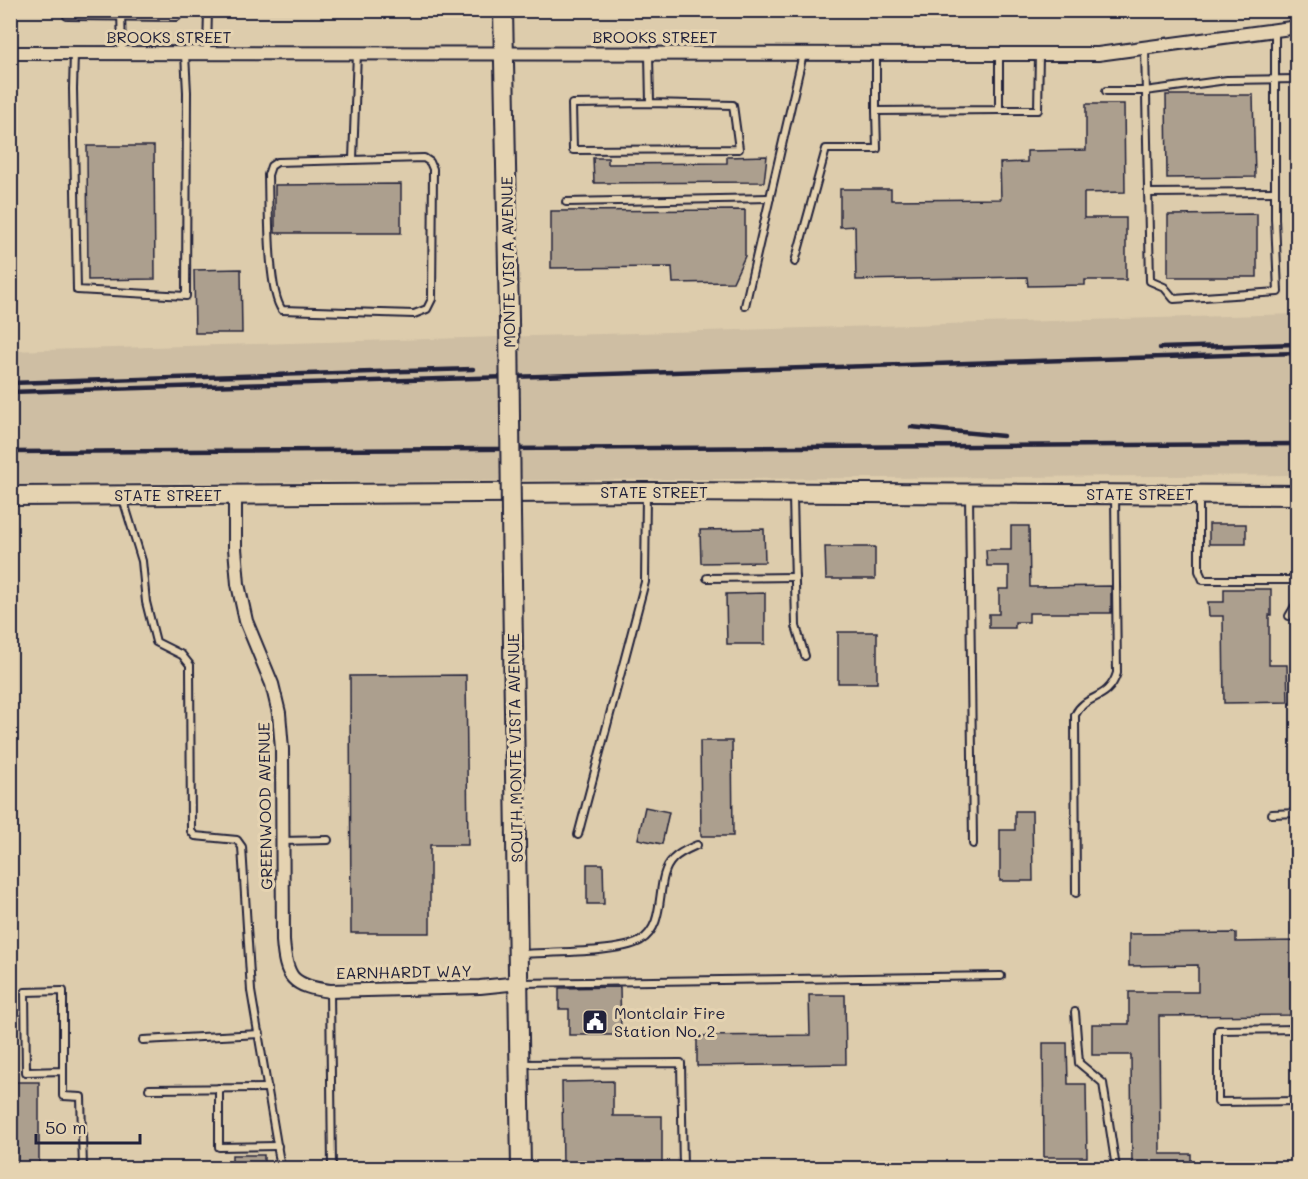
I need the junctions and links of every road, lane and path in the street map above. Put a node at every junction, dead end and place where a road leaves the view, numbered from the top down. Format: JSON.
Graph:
{"nodes":[{"id":1,"x":208,"y":10,"type":"edge"},
{"id":2,"x":503,"y":10,"type":"edge"},
{"id":3,"x":121,"y":14,"type":"edge"},
{"id":4,"x":67,"y":16,"type":"dead end"},
{"id":5,"x":177,"y":17,"type":"dead end"},
{"id":6,"x":1298,"y":27,"type":"edge"},
{"id":7,"x":1275,"y":29,"type":"junction"},
{"id":8,"x":1145,"y":48,"type":"junction"},
{"id":9,"x":10,"y":54,"type":"edge"},
{"id":10,"x":74,"y":54,"type":"junction"},
{"id":11,"x":122,"y":54,"type":"junction"},
{"id":12,"x":185,"y":54,"type":"junction"},
{"id":13,"x":207,"y":54,"type":"junction"},
{"id":14,"x":357,"y":54,"type":"junction"},
{"id":15,"x":503,"y":54,"type":"junction"},
{"id":16,"x":649,"y":54,"type":"junction"},
{"id":17,"x":803,"y":54,"type":"junction"},
{"id":18,"x":876,"y":54,"type":"junction"},
{"id":19,"x":999,"y":54,"type":"junction"},
{"id":20,"x":1039,"y":54,"type":"junction"},
{"id":21,"x":1275,"y":79,"type":"junction"},
{"id":22,"x":1298,"y":79,"type":"edge"},
{"id":23,"x":1106,"y":91,"type":"dead end"},
{"id":24,"x":1145,"y":91,"type":"junction"},
{"id":25,"x":650,"y":103,"type":"junction"},
{"id":26,"x":999,"y":110,"type":"junction"},
{"id":27,"x":876,"y":111,"type":"junction"},
{"id":28,"x":353,"y":159,"type":"junction"},
{"id":29,"x":1275,"y":192,"type":"junction"},
{"id":30,"x":1148,"y":193,"type":"junction"},
{"id":31,"x":770,"y":198,"type":"junction"},
{"id":32,"x":566,"y":202,"type":"dead end"},
{"id":33,"x":795,"y":262,"type":"dead end"},
{"id":34,"x":745,"y":306,"type":"dead end"},
{"id":35,"x":646,"y":492,"type":"junction"},
{"id":36,"x":793,"y":493,"type":"junction"},
{"id":37,"x":969,"y":494,"type":"junction"},
{"id":38,"x":1115,"y":494,"type":"junction"},
{"id":39,"x":235,"y":495,"type":"junction"},
{"id":40,"x":1199,"y":495,"type":"junction"},
{"id":41,"x":1298,"y":495,"type":"edge"},
{"id":42,"x":10,"y":496,"type":"edge"},
{"id":43,"x":122,"y":496,"type":"junction"},
{"id":44,"x":511,"y":514,"type":"joint"},
{"id":45,"x":795,"y":577,"type":"junction"},
{"id":46,"x":707,"y":578,"type":"dead end"},
{"id":47,"x":1298,"y":580,"type":"edge"},
{"id":48,"x":1298,"y":601,"type":"edge"},
{"id":49,"x":1289,"y":616,"type":"dead end"},
{"id":50,"x":805,"y":656,"type":"dead end"},
{"id":51,"x":1298,"y":813,"type":"edge"},
{"id":52,"x":1272,"y":814,"type":"dead end"},
{"id":53,"x":578,"y":835,"type":"dead end"},
{"id":54,"x":328,"y":840,"type":"dead end"},
{"id":55,"x":282,"y":841,"type":"junction"},
{"id":56,"x":973,"y":844,"type":"dead end"},
{"id":57,"x":697,"y":845,"type":"dead end"},
{"id":58,"x":1076,"y":894,"type":"dead end"},
{"id":59,"x":518,"y":954,"type":"junction"},
{"id":60,"x":1001,"y":976,"type":"dead end"},
{"id":61,"x":292,"y":978,"type":"joint"},
{"id":62,"x":519,"y":983,"type":"junction"},
{"id":63,"x":330,"y":991,"type":"junction"},
{"id":64,"x":1075,"y":1012,"type":"dead end"},
{"id":65,"x":1298,"y":1029,"type":"edge"},
{"id":66,"x":260,"y":1034,"type":"junction"},
{"id":67,"x":143,"y":1040,"type":"dead end"},
{"id":68,"x":520,"y":1064,"type":"junction"},
{"id":69,"x":63,"y":1071,"type":"junction"},
{"id":70,"x":219,"y":1088,"type":"junction"},
{"id":71,"x":268,"y":1088,"type":"junction"},
{"id":72,"x":150,"y":1089,"type":"dead end"},
{"id":73,"x":1298,"y":1101,"type":"edge"},
{"id":74,"x":278,"y":1146,"type":"junction"},
{"id":75,"x":83,"y":1168,"type":"edge"},
{"id":76,"x":281,"y":1168,"type":"edge"},
{"id":77,"x":332,"y":1168,"type":"edge"},
{"id":78,"x":521,"y":1168,"type":"edge"},
{"id":79,"x":683,"y":1168,"type":"edge"},
{"id":80,"x":1116,"y":1168,"type":"edge"}],
"edges":[{"from":1,"to":13,"type":"lane"},
{"from":2,"to":15,"type":"street","name":"MONTE VISTA AVENUE"},
{"from":3,"to":4,"type":"lane"},
{"from":3,"to":5,"type":"lane"},
{"from":3,"to":11,"type":"lane"},
{"from":6,"to":7,"type":"street","name":"BROOKS STREET"},
{"from":7,"to":8,"type":"street","name":"BROOKS STREET"},
{"from":7,"to":21,"type":"lane"},
{"from":8,"to":20,"type":"street","name":"BROOKS STREET"},
{"from":8,"to":24,"type":"lane"},
{"from":9,"to":10,"type":"street","name":"BROOKS STREET"},
{"from":10,"to":11,"type":"street","name":"BROOKS STREET"},
{"from":10,"to":12,"type":"lane"},
{"from":11,"to":12,"type":"street","name":"BROOKS STREET"},
{"from":12,"to":13,"type":"street","name":"BROOKS STREET"},
{"from":13,"to":14,"type":"street","name":"BROOKS STREET"},
{"from":14,"to":15,"type":"street","name":"BROOKS STREET"},
{"from":14,"to":28,"type":"lane"},
{"from":15,"to":16,"type":"street","name":"BROOKS STREET"},
{"from":15,"to":44,"type":"street","name":"MONTE VISTA AVENUE","bridge":true},
{"from":16,"to":17,"type":"street","name":"BROOKS STREET"},
{"from":16,"to":25,"type":"lane"},
{"from":17,"to":18,"type":"street","name":"BROOKS STREET"},
{"from":17,"to":31,"type":"lane"},
{"from":18,"to":19,"type":"street","name":"BROOKS STREET"},
{"from":18,"to":27,"type":"lane"},
{"from":19,"to":20,"type":"street","name":"BROOKS STREET"},
{"from":19,"to":26,"type":"lane"},
{"from":20,"to":26,"type":"lane"},
{"from":21,"to":22,"type":"lane"},
{"from":21,"to":24,"type":"lane"},
{"from":21,"to":29,"type":"lane"},
{"from":23,"to":24,"type":"lane"},
{"from":24,"to":30,"type":"lane"},
{"from":25,"to":25,"type":"lane"},
{"from":26,"to":27,"type":"lane"},
{"from":27,"to":33,"type":"lane"},
{"from":28,"to":28,"type":"lane"},
{"from":29,"to":30,"type":"lane"},
{"from":29,"to":30,"type":"lane"},
{"from":31,"to":32,"type":"lane"},
{"from":31,"to":34,"type":"lane"},
{"from":35,"to":36,"type":"street","name":"STATE STREET"},
{"from":35,"to":39,"type":"street","name":"STATE STREET"},
{"from":35,"to":53,"type":"lane"},
{"from":36,"to":37,"type":"street","name":"STATE STREET"},
{"from":36,"to":45,"type":"lane"},
{"from":37,"to":38,"type":"street","name":"STATE STREET"},
{"from":37,"to":56,"type":"lane"},
{"from":38,"to":40,"type":"street","name":"STATE STREET"},
{"from":38,"to":58,"type":"lane"},
{"from":39,"to":43,"type":"street","name":"STATE STREET"},
{"from":39,"to":55,"type":"street","name":"GREENWOOD AVENUE"},
{"from":40,"to":41,"type":"street","name":"STATE STREET"},
{"from":40,"to":47,"type":"lane"},
{"from":42,"to":43,"type":"street","name":"STATE STREET"},
{"from":43,"to":66,"type":"lane"},
{"from":44,"to":59,"type":"street","name":"SOUTH MONTE VISTA AVENUE"},
{"from":45,"to":46,"type":"lane"},
{"from":45,"to":50,"type":"lane"},
{"from":48,"to":49,"type":"lane"},
{"from":51,"to":52,"type":"lane"},
{"from":54,"to":55,"type":"lane"},
{"from":55,"to":61,"type":"street","name":"GREENWOOD AVENUE"},
{"from":57,"to":59,"type":"lane"},
{"from":59,"to":62,"type":"street","name":"SOUTH MONTE VISTA AVENUE"},
{"from":60,"to":62,"type":"lane"},
{"from":61,"to":63,"type":"street","name":"EARNHARDT WAY"},
{"from":62,"to":63,"type":"street","name":"EARNHARDT WAY"},
{"from":62,"to":68,"type":"street"},
{"from":63,"to":77,"type":"lane"},
{"from":64,"to":80,"type":"lane"},
{"from":65,"to":73,"type":"lane"},
{"from":66,"to":67,"type":"lane"},
{"from":66,"to":71,"type":"lane"},
{"from":68,"to":78,"type":"street"},
{"from":68,"to":79,"type":"lane"},
{"from":69,"to":69,"type":"lane"},
{"from":69,"to":75,"type":"lane"},
{"from":70,"to":71,"type":"lane"},
{"from":70,"to":72,"type":"lane"},
{"from":70,"to":74,"type":"lane"},
{"from":71,"to":74,"type":"lane"},
{"from":74,"to":76,"type":"lane"}]}
